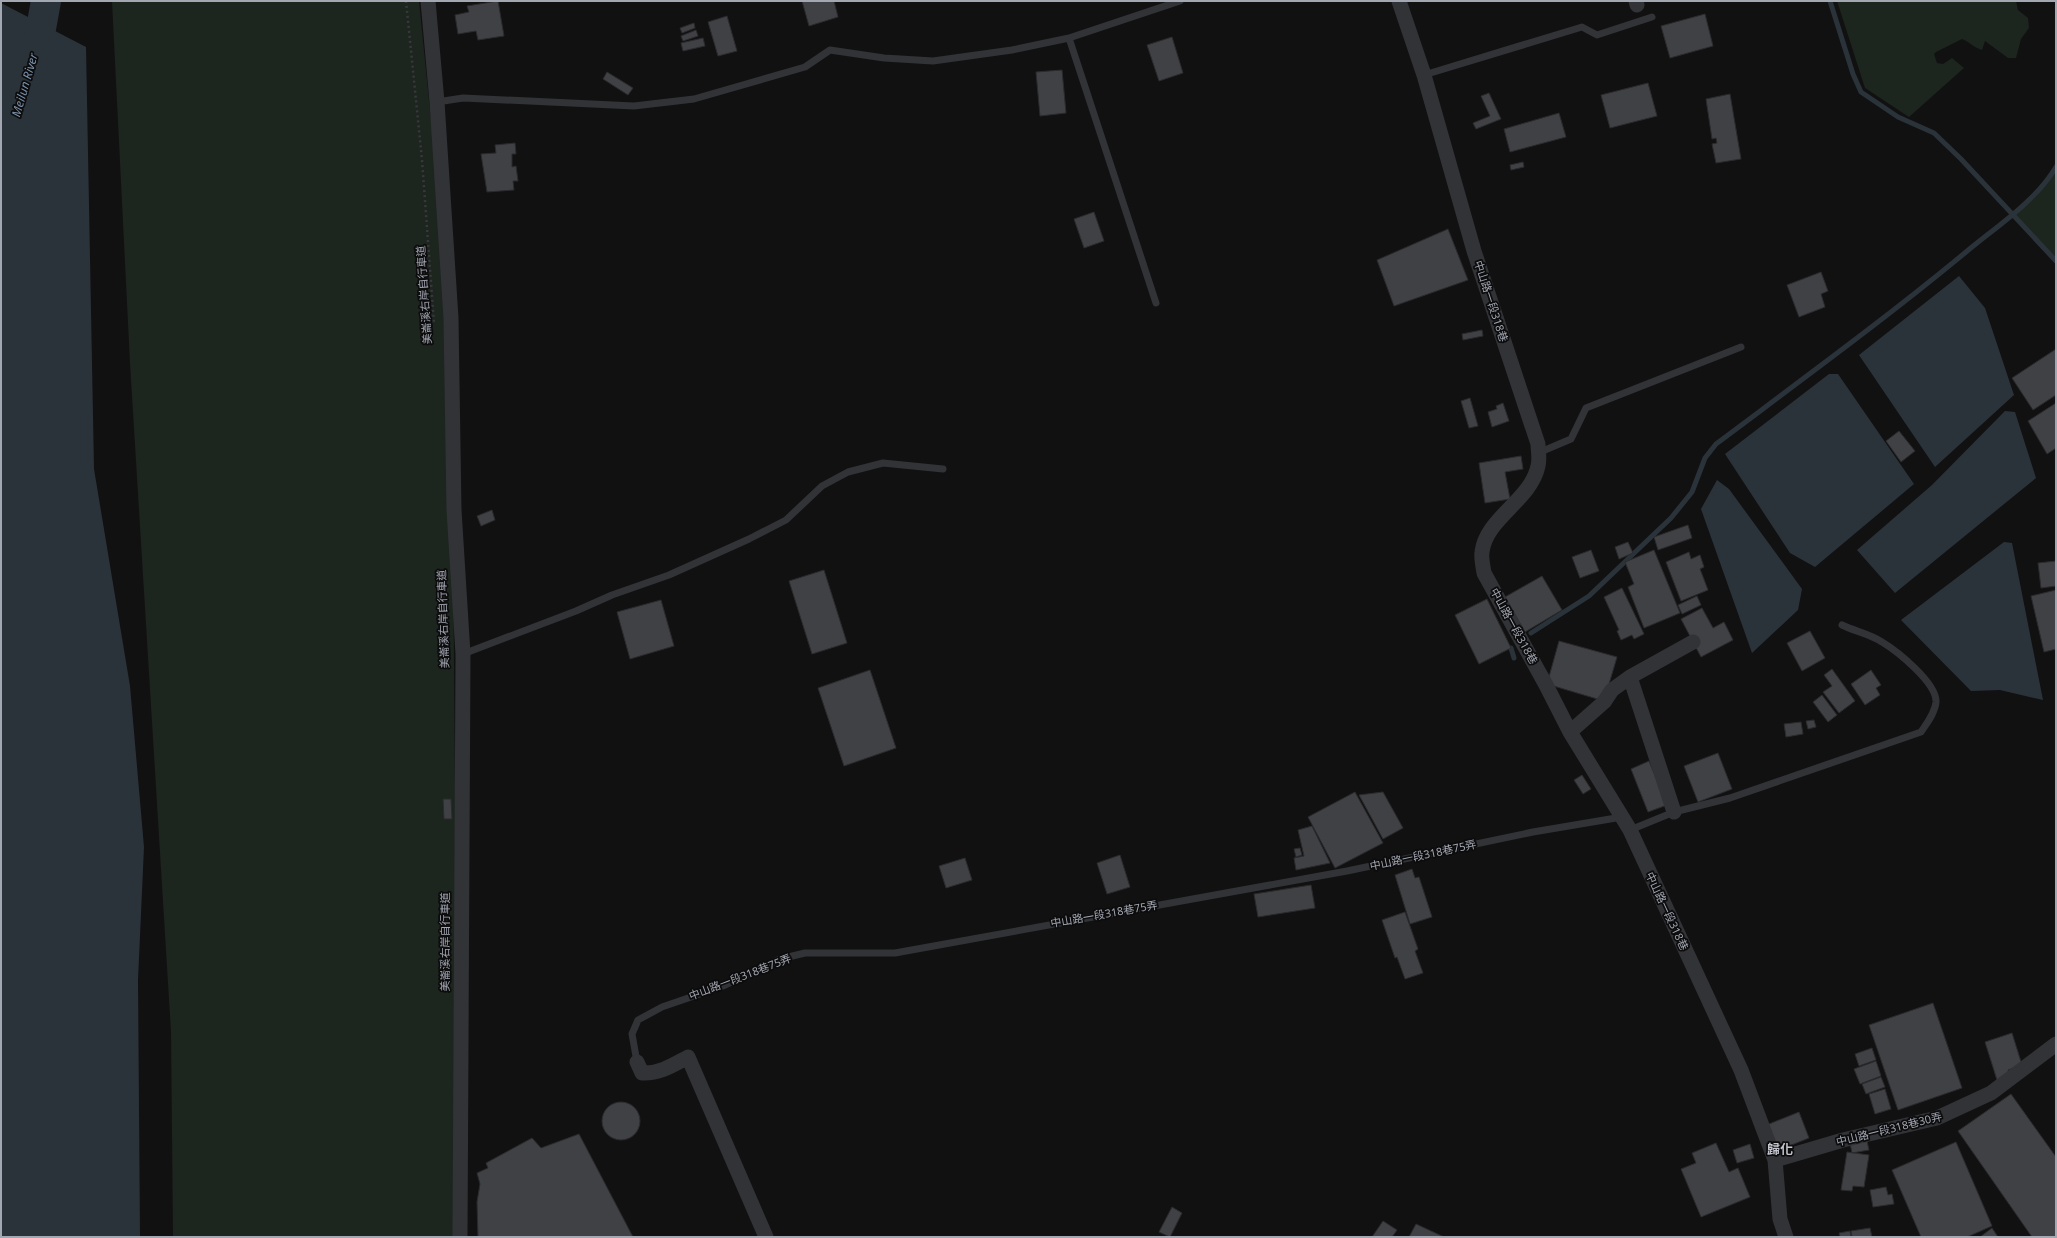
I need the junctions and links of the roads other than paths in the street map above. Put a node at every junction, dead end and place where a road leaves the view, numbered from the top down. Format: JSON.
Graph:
{"nodes":[{"id":1,"x":428,"y":1,"type":"edge"},
{"id":2,"x":1180,"y":1,"type":"edge"},
{"id":3,"x":1399,"y":1,"type":"edge"},
{"id":4,"x":1652,"y":17,"type":"dead end"},
{"id":5,"x":1069,"y":38,"type":"junction"},
{"id":6,"x":1424,"y":75,"type":"junction"},
{"id":7,"x":437,"y":102,"type":"junction"},
{"id":8,"x":1156,"y":303,"type":"dead end"},
{"id":9,"x":1742,"y":346,"type":"dead end"},
{"id":10,"x":1538,"y":453,"type":"junction"},
{"id":11,"x":943,"y":469,"type":"dead end"},
{"id":12,"x":1842,"y":625,"type":"dead end"},
{"id":13,"x":1693,"y":642,"type":"dead end"},
{"id":14,"x":463,"y":654,"type":"junction"},
{"id":15,"x":1630,"y":677,"type":"junction"},
{"id":16,"x":1570,"y":732,"type":"junction"},
{"id":17,"x":1674,"y":812,"type":"junction"},
{"id":18,"x":1623,"y":817,"type":"junction"},
{"id":19,"x":1630,"y":830,"type":"junction"},
{"id":20,"x":2056,"y":1044,"type":"edge"},
{"id":21,"x":637,"y":1062,"type":"joint"},
{"id":22,"x":1775,"y":1160,"type":"junction"},
{"id":23,"x":460,"y":1237,"type":"edge"},
{"id":24,"x":766,"y":1237,"type":"edge"},
{"id":25,"x":1786,"y":1237,"type":"edge"}],
"edges":[{"from":1,"to":7,"type":"street"},
{"from":2,"to":5,"type":"lane"},
{"from":3,"to":6,"type":"street","name":"中山路一段318巷"},
{"from":4,"to":6,"type":"lane"},
{"from":5,"to":7,"type":"lane"},
{"from":5,"to":8,"type":"lane"},
{"from":6,"to":10,"type":"street","name":"中山路一段318巷"},
{"from":7,"to":14,"type":"street"},
{"from":9,"to":10,"type":"lane"},
{"from":10,"to":16,"type":"street","name":"中山路一段318巷"},
{"from":11,"to":14,"type":"lane"},
{"from":12,"to":17,"type":"lane"},
{"from":13,"to":15,"type":"street"},
{"from":14,"to":23,"type":"street"},
{"from":15,"to":16,"type":"street"},
{"from":15,"to":17,"type":"street"},
{"from":16,"to":18,"type":"street","name":"中山路一段318巷"},
{"from":17,"to":19,"type":"lane"},
{"from":18,"to":19,"type":"street","name":"中山路一段318巷"},
{"from":18,"to":21,"type":"lane","name":"中山路一段318巷75弄"},
{"from":19,"to":22,"type":"street","name":"中山路一段318巷"},
{"from":20,"to":22,"type":"street","name":"中山路一段318巷30弄"},
{"from":21,"to":24,"type":"street"},
{"from":22,"to":25,"type":"street","name":"中山路一段318巷"}]}
